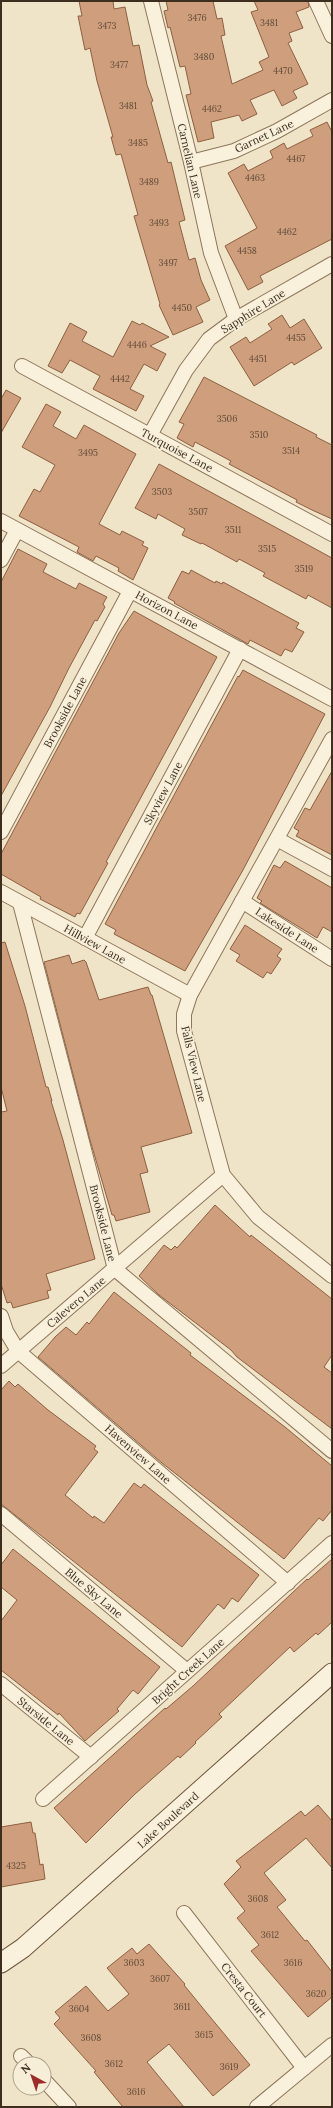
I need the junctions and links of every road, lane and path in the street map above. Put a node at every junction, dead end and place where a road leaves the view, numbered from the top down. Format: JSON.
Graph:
{"nodes":[{"id":1,"x":151,"y":1,"type":"edge"},
{"id":2,"x":316,"y":1,"type":"edge"},
{"id":3,"x":332,"y":36,"type":"edge"},
{"id":4,"x":332,"y":100,"type":"edge"},
{"id":5,"x":191,"y":162,"type":"junction"},
{"id":6,"x":332,"y":264,"type":"edge"},
{"id":7,"x":236,"y":319,"type":"junction"},
{"id":8,"x":22,"y":366,"type":"dead end"},
{"id":9,"x":150,"y":435,"type":"junction"},
{"id":10,"x":1,"y":522,"type":"edge"},
{"id":11,"x":17,"y":530,"type":"junction"},
{"id":12,"x":332,"y":534,"type":"edge"},
{"id":13,"x":1,"y":560,"type":"edge"},
{"id":14,"x":130,"y":591,"type":"junction"},
{"id":15,"x":240,"y":649,"type":"junction"},
{"id":16,"x":332,"y":699,"type":"edge"},
{"id":17,"x":331,"y":741,"type":"edge"},
{"id":18,"x":1,"y":832,"type":"edge"},
{"id":19,"x":277,"y":839,"type":"junction"},
{"id":20,"x":332,"y":869,"type":"edge"},
{"id":21,"x":1,"y":892,"type":"edge"},
{"id":22,"x":242,"y":901,"type":"junction"},
{"id":23,"x":20,"y":902,"type":"junction"},
{"id":24,"x":85,"y":938,"type":"junction"},
{"id":25,"x":332,"y":959,"type":"edge"},
{"id":26,"x":190,"y":995,"type":"junction"},
{"id":27,"x":223,"y":1176,"type":"junction"},
{"id":28,"x":115,"y":1269,"type":"junction"},
{"id":29,"x":332,"y":1276,"type":"edge"},
{"id":30,"x":1,"y":1316,"type":"edge"},
{"id":31,"x":18,"y":1352,"type":"junction"},
{"id":32,"x":1,"y":1366,"type":"edge"},
{"id":33,"x":332,"y":1451,"type":"edge"},
{"id":34,"x":1,"y":1514,"type":"edge"},
{"id":35,"x":332,"y":1543,"type":"edge"},
{"id":36,"x":288,"y":1583,"type":"junction"},
{"id":37,"x":187,"y":1671,"type":"junction"},
{"id":38,"x":332,"y":1673,"type":"edge"},
{"id":39,"x":1,"y":1684,"type":"edge"},
{"id":40,"x":91,"y":1757,"type":"junction"},
{"id":41,"x":44,"y":1799,"type":"dead end"},
{"id":42,"x":184,"y":1913,"type":"dead end"},
{"id":43,"x":1,"y":1963,"type":"edge"},
{"id":44,"x":332,"y":2045,"type":"edge"},
{"id":45,"x":304,"y":2068,"type":"junction"},
{"id":46,"x":52,"y":2089,"type":"edge"},
{"id":47,"x":69,"y":2107,"type":"edge"},
{"id":48,"x":257,"y":2107,"type":"edge"}],
"edges":[{"from":1,"to":5,"type":"street","name":"Carnelian Lane"},
{"from":2,"to":3,"type":"street"},
{"from":4,"to":5,"type":"street","name":"Garnet Lane"},
{"from":5,"to":7,"type":"street","name":"Carnelian Lane"},
{"from":6,"to":7,"type":"street","name":"Sapphire Lane"},
{"from":7,"to":9,"type":"street","name":"Sapphire Lane"},
{"from":8,"to":9,"type":"street","name":"Turquoise Lane"},
{"from":9,"to":12,"type":"street","name":"Turquoise Lane"},
{"from":10,"to":11,"type":"street","name":"Horizon Lane"},
{"from":11,"to":13,"type":"street"},
{"from":11,"to":14,"type":"street","name":"Horizon Lane"},
{"from":14,"to":15,"type":"street","name":"Horizon Lane"},
{"from":14,"to":18,"type":"street","name":"Brookside Lane"},
{"from":15,"to":16,"type":"street","name":"Horizon Lane"},
{"from":15,"to":24,"type":"street","name":"Skyview Lane"},
{"from":17,"to":19,"type":"street","name":"Falls View Lane"},
{"from":19,"to":20,"type":"street"},
{"from":19,"to":22,"type":"street","name":"Falls View Lane"},
{"from":21,"to":23,"type":"street","name":"Hillview Lane"},
{"from":22,"to":25,"type":"street","name":"Lakeside Lane"},
{"from":22,"to":26,"type":"street","name":"Falls View Lane"},
{"from":23,"to":24,"type":"street","name":"Hillview Lane"},
{"from":23,"to":28,"type":"street","name":"Brookside Lane"},
{"from":24,"to":26,"type":"street","name":"Hillview Lane"},
{"from":26,"to":27,"type":"street","name":"Falls View Lane"},
{"from":27,"to":28,"type":"street","name":"Calevero Lane"},
{"from":27,"to":29,"type":"street","name":"Falls View Lane"},
{"from":28,"to":31,"type":"street","name":"Calevero Lane"},
{"from":28,"to":33,"type":"street","name":"Brookside Lane"},
{"from":30,"to":31,"type":"street","name":"Havenview Lane"},
{"from":31,"to":32,"type":"street","name":"Calevero Lane"},
{"from":31,"to":36,"type":"street","name":"Havenview Lane"},
{"from":34,"to":37,"type":"street","name":"Blue Sky Lane"},
{"from":35,"to":36,"type":"street","name":"Bright Creek Lane"},
{"from":36,"to":37,"type":"street","name":"Bright Creek Lane"},
{"from":37,"to":40,"type":"street","name":"Bright Creek Lane"},
{"from":38,"to":43,"type":"main road","name":"Lake Boulevard"},
{"from":39,"to":40,"type":"street","name":"Starside Lane"},
{"from":40,"to":41,"type":"street","name":"Bright Creek Lane"},
{"from":42,"to":45,"type":"street","name":"Cresta Court"},
{"from":44,"to":45,"type":"street"},
{"from":45,"to":48,"type":"street"},
{"from":46,"to":47,"type":"street"}]}
